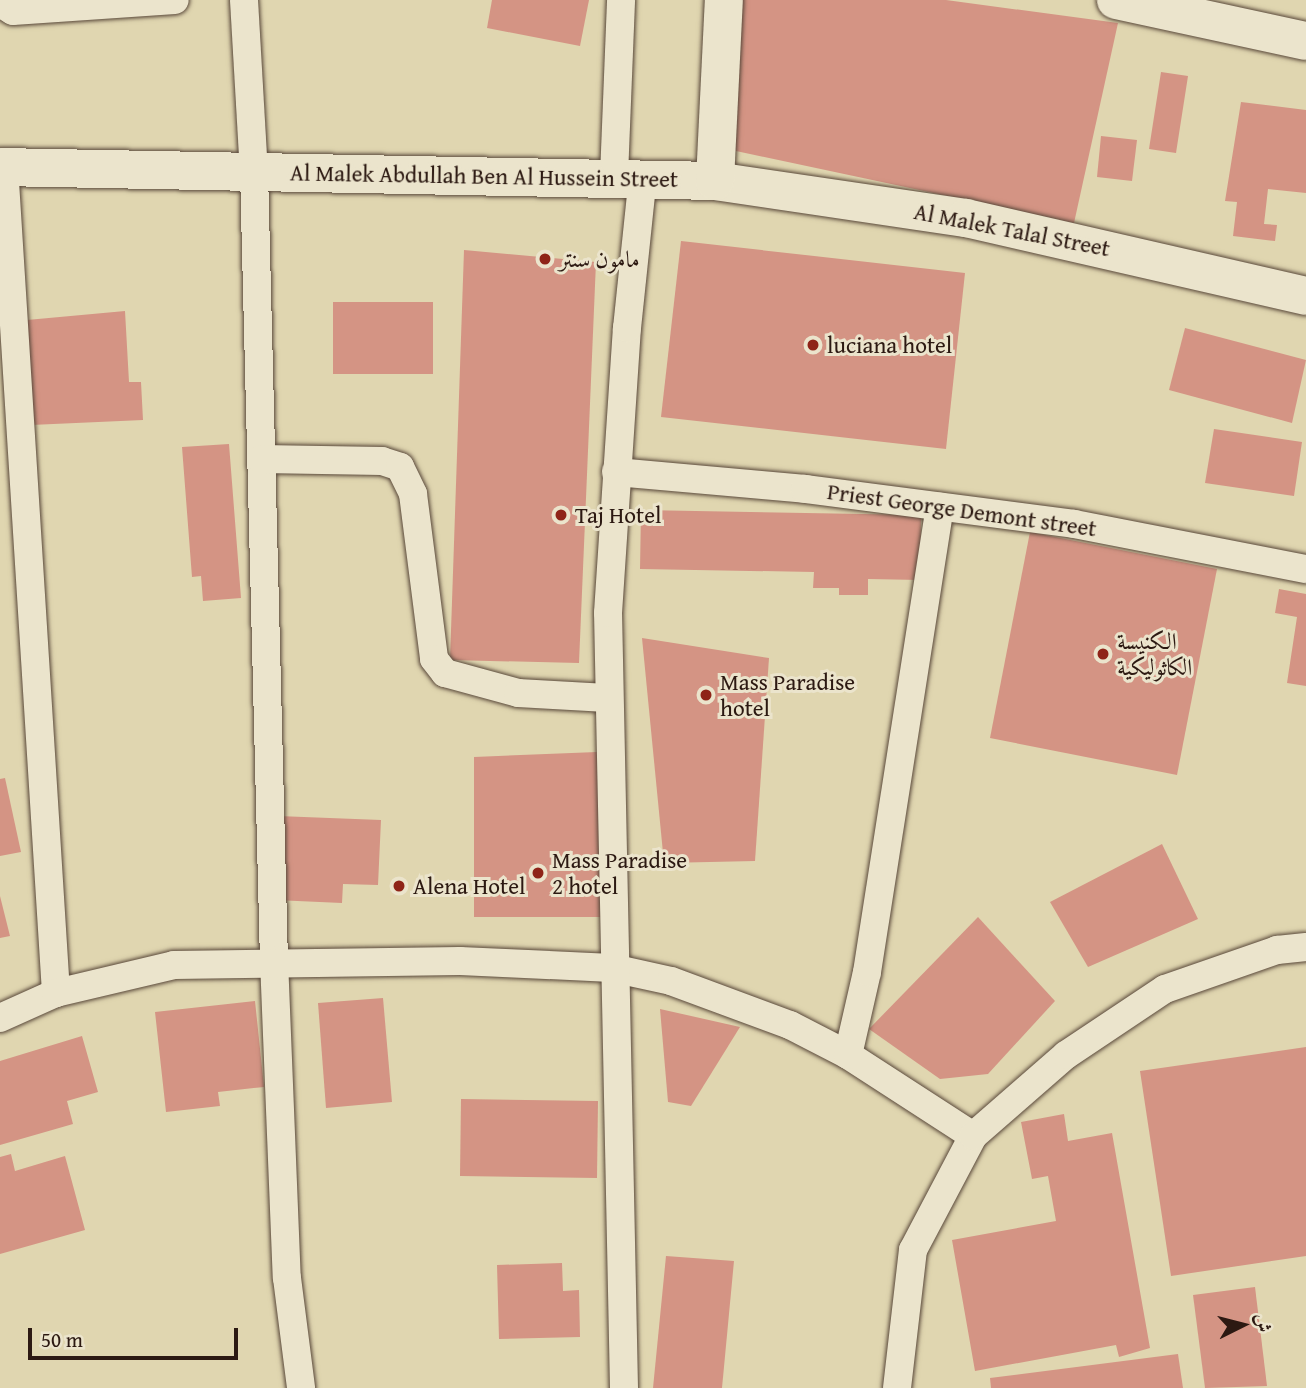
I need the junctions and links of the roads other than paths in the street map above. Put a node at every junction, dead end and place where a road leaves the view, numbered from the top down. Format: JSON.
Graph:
{"nodes":[{"id":1,"x":175,"y":0,"type":"edge"},
{"id":2,"x":244,"y":0,"type":"edge"},
{"id":3,"x":621,"y":0,"type":"edge"},
{"id":4,"x":724,"y":0,"type":"edge"},
{"id":5,"x":1116,"y":0,"type":"edge"},
{"id":6,"x":0,"y":3,"type":"edge"},
{"id":7,"x":1186,"y":6,"type":"edge"},
{"id":8,"x":1306,"y":41,"type":"edge"},
{"id":9,"x":2,"y":166,"type":"edge"},
{"id":10,"x":254,"y":172,"type":"junction"},
{"id":11,"x":629,"y":176,"type":"junction"},
{"id":12,"x":715,"y":181,"type":"junction"},
{"id":13,"x":1306,"y":296,"type":"edge"},
{"id":14,"x":261,"y":459,"type":"junction"},
{"id":15,"x":616,"y":472,"type":"junction"},
{"id":16,"x":940,"y":507,"type":"junction"},
{"id":17,"x":1306,"y":569,"type":"edge"},
{"id":18,"x":607,"y":698,"type":"junction"},
{"id":19,"x":1306,"y":947,"type":"edge"},
{"id":20,"x":274,"y":960,"type":"junction"},
{"id":21,"x":612,"y":968,"type":"junction"},
{"id":22,"x":56,"y":993,"type":"junction"},
{"id":23,"x":0,"y":1018,"type":"edge"},
{"id":24,"x":848,"y":1055,"type":"junction"},
{"id":25,"x":972,"y":1136,"type":"junction"},
{"id":26,"x":301,"y":1388,"type":"edge"},
{"id":27,"x":624,"y":1388,"type":"edge"},
{"id":28,"x":897,"y":1388,"type":"edge"}],
"edges":[{"from":1,"to":6,"type":"street"},
{"from":2,"to":10,"type":"street"},
{"from":3,"to":11,"type":"street"},
{"from":4,"to":12,"type":"main road"},
{"from":5,"to":7,"type":"main road"},
{"from":7,"to":8,"type":"main road"},
{"from":9,"to":10,"type":"main road","name":"Al Malek Abdullah Ben Al Hussein Street"},
{"from":9,"to":22,"type":"street"},
{"from":10,"to":11,"type":"main road","name":"Al Malek Abdullah Ben Al Hussein Street"},
{"from":10,"to":14,"type":"street"},
{"from":11,"to":12,"type":"main road","name":"Al Malek Abdullah Ben Al Hussein Street"},
{"from":11,"to":15,"type":"street"},
{"from":12,"to":13,"type":"main road","name":"Al Malek Talal Street"},
{"from":14,"to":18,"type":"street"},
{"from":14,"to":20,"type":"street"},
{"from":15,"to":16,"type":"street","name":"Priest George Demont street"},
{"from":15,"to":18,"type":"street"},
{"from":16,"to":17,"type":"street","name":"Priest George Demont street"},
{"from":16,"to":24,"type":"street"},
{"from":18,"to":21,"type":"street"},
{"from":19,"to":25,"type":"street"},
{"from":20,"to":21,"type":"street"},
{"from":20,"to":22,"type":"street"},
{"from":20,"to":26,"type":"street"},
{"from":21,"to":24,"type":"street"},
{"from":21,"to":27,"type":"street"},
{"from":22,"to":23,"type":"street"},
{"from":24,"to":25,"type":"street"},
{"from":25,"to":28,"type":"street"}]}
